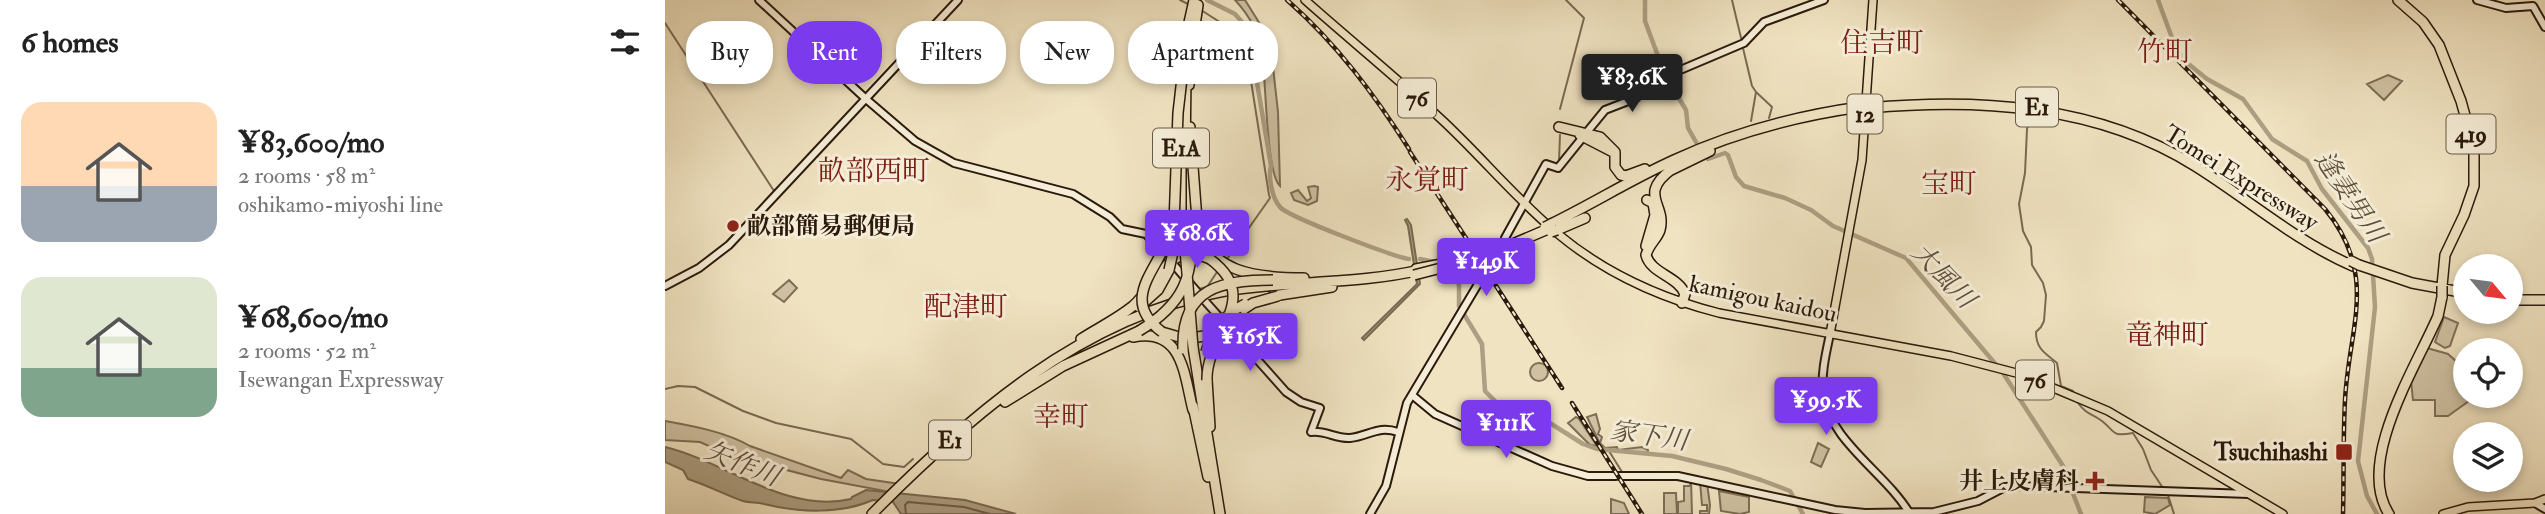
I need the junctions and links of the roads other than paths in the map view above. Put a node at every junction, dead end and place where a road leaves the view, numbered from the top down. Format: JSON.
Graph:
{"nodes":[{"id":1,"x":759,"y":0,"type":"edge"},
{"id":2,"x":958,"y":0,"type":"edge"},
{"id":3,"x":1197,"y":0,"type":"edge"},
{"id":4,"x":1305,"y":0,"type":"edge"},
{"id":5,"x":1824,"y":0,"type":"edge"},
{"id":6,"x":1873,"y":0,"type":"edge"},
{"id":7,"x":2398,"y":0,"type":"edge"},
{"id":8,"x":2477,"y":0,"type":"edge"},
{"id":9,"x":1191,"y":21,"type":"edge"},
{"id":10,"x":2545,"y":27,"type":"edge"},
{"id":11,"x":1182,"y":84,"type":"edge"},
{"id":12,"x":1182,"y":84,"type":"edge"},
{"id":13,"x":866,"y":99,"type":"junction"},
{"id":14,"x":1864,"y":108,"type":"junction"},
{"id":15,"x":1190,"y":127,"type":"junction"},
{"id":16,"x":1743,"y":137,"type":"junction"},
{"id":17,"x":1719,"y":142,"type":"junction"},
{"id":18,"x":1612,"y":160,"type":"dead end"},
{"id":19,"x":1672,"y":169,"type":"junction"},
{"id":20,"x":1659,"y":177,"type":"dead end"},
{"id":21,"x":1175,"y":183,"type":"junction"},
{"id":22,"x":1647,"y":200,"type":"dead end"},
{"id":23,"x":1524,"y":203,"type":"junction"},
{"id":24,"x":1560,"y":213,"type":"dead end"},
{"id":25,"x":1182,"y":217,"type":"junction"},
{"id":26,"x":1585,"y":218,"type":"dead end"},
{"id":27,"x":1549,"y":227,"type":"junction"},
{"id":28,"x":1505,"y":238,"type":"dead end"},
{"id":29,"x":1491,"y":255,"type":"junction"},
{"id":30,"x":1479,"y":256,"type":"junction"},
{"id":31,"x":1168,"y":258,"type":"dead end"},
{"id":32,"x":1171,"y":267,"type":"junction"},
{"id":33,"x":1413,"y":272,"type":"junction"},
{"id":34,"x":1320,"y":278,"type":"junction"},
{"id":35,"x":665,"y":286,"type":"edge"},
{"id":36,"x":1300,"y":288,"type":"junction"},
{"id":37,"x":1278,"y":290,"type":"junction"},
{"id":38,"x":2453,"y":293,"type":"edge"},
{"id":39,"x":1199,"y":294,"type":"dead end"},
{"id":40,"x":2523,"y":298,"type":"edge"},
{"id":41,"x":2545,"y":298,"type":"edge"},
{"id":42,"x":1205,"y":301,"type":"dead end"},
{"id":43,"x":1682,"y":303,"type":"junction"},
{"id":44,"x":1830,"y":334,"type":"junction"},
{"id":45,"x":1089,"y":338,"type":"junction"},
{"id":46,"x":1081,"y":357,"type":"junction"},
{"id":47,"x":1061,"y":360,"type":"junction"},
{"id":48,"x":1197,"y":387,"type":"junction"},
{"id":49,"x":1412,"y":394,"type":"junction"},
{"id":50,"x":1193,"y":410,"type":"junction"},
{"id":51,"x":1210,"y":427,"type":"junction"},
{"id":52,"x":1398,"y":432,"type":"junction"},
{"id":53,"x":906,"y":483,"type":"junction"},
{"id":54,"x":1211,"y":489,"type":"junction"},
{"id":55,"x":2249,"y":494,"type":"junction"},
{"id":56,"x":2542,"y":504,"type":"edge"},
{"id":57,"x":874,"y":514,"type":"edge"},
{"id":58,"x":1219,"y":514,"type":"edge"},
{"id":59,"x":1370,"y":514,"type":"edge"},
{"id":60,"x":1910,"y":514,"type":"edge"},
{"id":61,"x":2283,"y":514,"type":"edge"},
{"id":62,"x":2389,"y":514,"type":"edge"},
{"id":63,"x":2443,"y":514,"type":"edge"},
{"id":64,"x":2453,"y":514,"type":"edge"}],
"edges":[{"from":1,"to":13,"type":"main road"},
{"from":2,"to":13,"type":"main road"},
{"from":3,"to":9,"type":"highway","number":"E1A"},
{"from":3,"to":15,"type":"highway"},
{"from":3,"to":25,"type":"highway","number":"E1A"},
{"from":4,"to":23,"type":"main road","name":"kamigou kaidou","number":"76"},
{"from":5,"to":23,"type":"main road"},
{"from":6,"to":44,"type":"main road","number":"12"},
{"from":7,"to":62,"type":"highway","number":"419","bridge":true},
{"from":8,"to":10,"type":"main road"},
{"from":11,"to":21,"type":"highway","bridge":true},
{"from":12,"to":25,"type":"highway","number":"E1A","bridge":true},
{"from":13,"to":31,"type":"main road"},
{"from":13,"to":35,"type":"main road"},
{"from":14,"to":16,"type":"highway","name":"Tomei Expressway","number":"E1"},
{"from":14,"to":17,"type":"highway","name":"Tomei Expressway","number":"E1"},
{"from":14,"to":38,"type":"highway","name":"Tomei Expressway","number":"E1"},
{"from":15,"to":34,"type":"highway","bridge":true},
{"from":15,"to":46,"type":"highway","bridge":true},
{"from":16,"to":19,"type":"highway"},
{"from":16,"to":27,"type":"highway","name":"Tomei Expressway","number":"E1"},
{"from":17,"to":18,"type":"highway"},
{"from":17,"to":27,"type":"highway","name":"Tomei Expressway","number":"E1"},
{"from":19,"to":20,"type":"highway"},
{"from":19,"to":43,"type":"highway"},
{"from":21,"to":32,"type":"highway","bridge":true},
{"from":21,"to":37,"type":"highway","bridge":true},
{"from":22,"to":43,"type":"highway"},
{"from":23,"to":28,"type":"main road"},
{"from":23,"to":43,"type":"main road","name":"kamigou kaidou","number":"76"},
{"from":24,"to":27,"type":"highway"},
{"from":25,"to":48,"type":"highway","number":"E1A","bridge":true},
{"from":26,"to":27,"type":"highway"},
{"from":27,"to":29,"type":"highway","name":"Tomei Expressway","number":"E1"},
{"from":27,"to":30,"type":"highway","name":"Tomei Expressway","number":"E1"},
{"from":29,"to":30,"type":"highway","name":"Tomei Expressway","number":"E1"},
{"from":29,"to":49,"type":"main road"},
{"from":30,"to":33,"type":"highway","name":"Tomei Expressway","number":"E1","bridge":true},
{"from":30,"to":33,"type":"highway","name":"Tomei Expressway","number":"E1","bridge":true},
{"from":32,"to":39,"type":"main road"},
{"from":32,"to":45,"type":"highway"},
{"from":33,"to":34,"type":"highway"},
{"from":33,"to":36,"type":"highway","name":"Tomei Expressway","number":"E1"},
{"from":33,"to":36,"type":"highway","name":"Tomei Expressway","number":"E1"},
{"from":34,"to":50,"type":"highway","bridge":true},
{"from":36,"to":37,"type":"highway"},
{"from":37,"to":45,"type":"highway"},
{"from":37,"to":51,"type":"highway","bridge":true},
{"from":40,"to":41,"type":"highway"},
{"from":42,"to":52,"type":"main road"},
{"from":43,"to":44,"type":"main road","name":"kamigou kaidou","number":"76"},
{"from":44,"to":55,"type":"main road","name":"kamigou kaidou","number":"76"},
{"from":44,"to":60,"type":"main road"},
{"from":45,"to":47,"type":"highway"},
{"from":45,"to":51,"type":"highway","bridge":true},
{"from":46,"to":47,"type":"highway"},
{"from":46,"to":50,"type":"highway"},
{"from":47,"to":53,"type":"highway","number":"E1"},
{"from":47,"to":53,"type":"highway","number":"E1"},
{"from":48,"to":54,"type":"highway","number":"E1A"},
{"from":48,"to":58,"type":"highway","number":"E1A"},
{"from":49,"to":52,"type":"main road"},
{"from":49,"to":60,"type":"main road"},
{"from":50,"to":54,"type":"highway"},
{"from":51,"to":58,"type":"highway"},
{"from":52,"to":59,"type":"main road"},
{"from":53,"to":57,"type":"highway","number":"E1"},
{"from":54,"to":58,"type":"highway","number":"E1A"},
{"from":55,"to":60,"type":"main road"},
{"from":55,"to":61,"type":"main road","name":"kamigou kaidou","number":"76"},
{"from":56,"to":63,"type":"main road"},
{"from":56,"to":64,"type":"main road"}]}
